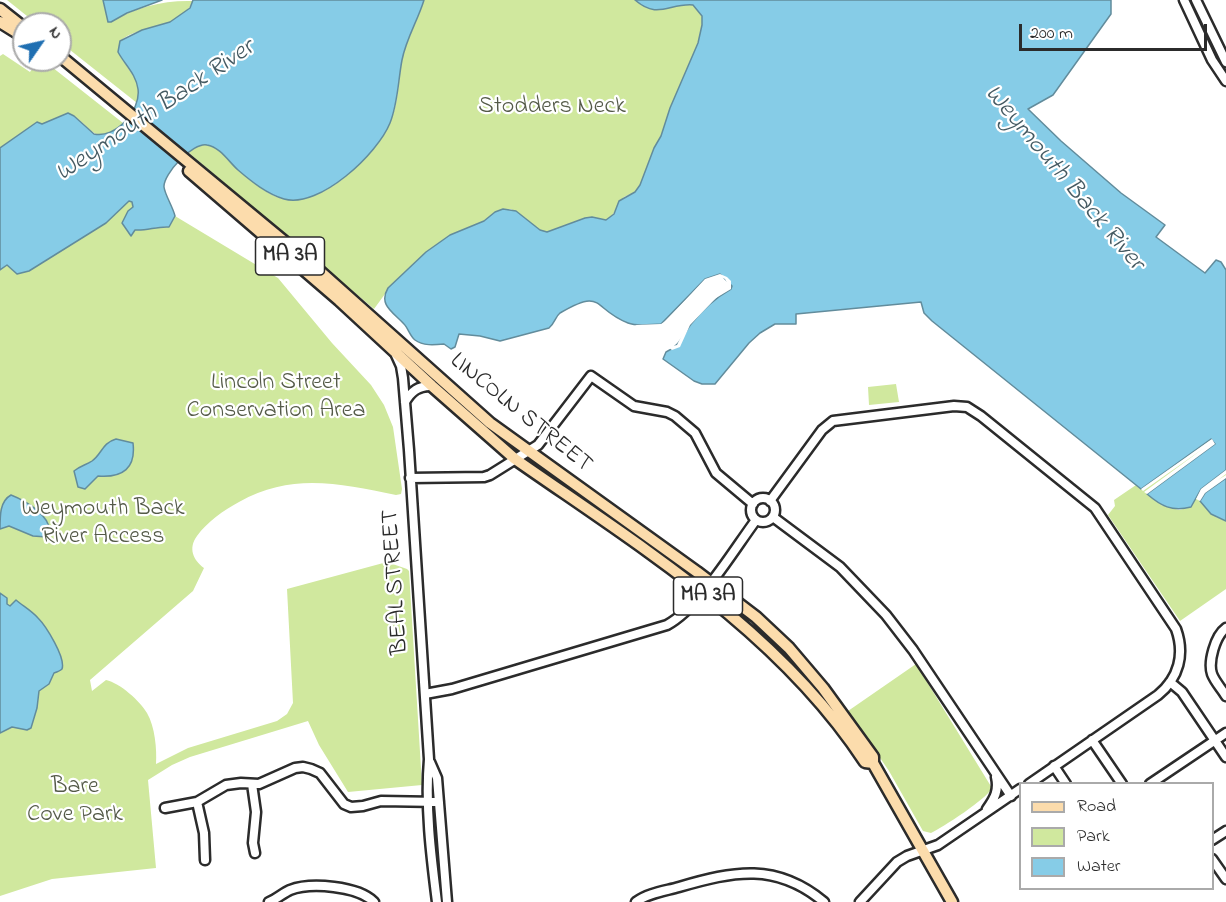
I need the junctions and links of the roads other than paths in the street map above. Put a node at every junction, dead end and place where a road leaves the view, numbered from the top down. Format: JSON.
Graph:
{"nodes":[{"id":1,"x":1184,"y":0,"type":"edge"},
{"id":2,"x":1196,"y":0,"type":"edge"},
{"id":3,"x":0,"y":9,"type":"edge"},
{"id":4,"x":12,"y":18,"type":"edge"},
{"id":5,"x":1226,"y":62,"type":"edge"},
{"id":6,"x":72,"y":67,"type":"edge"},
{"id":7,"x":70,"y":72,"type":"edge"},
{"id":8,"x":1226,"y":81,"type":"edge"},
{"id":9,"x":122,"y":111,"type":"junction"},
{"id":10,"x":186,"y":164,"type":"junction"},
{"id":11,"x":393,"y":349,"type":"junction"},
{"id":12,"x":432,"y":386,"type":"junction"},
{"id":13,"x":405,"y":402,"type":"junction"},
{"id":14,"x":527,"y":452,"type":"junction"},
{"id":15,"x":515,"y":459,"type":"junction"},
{"id":16,"x":410,"y":478,"type":"junction"},
{"id":17,"x":770,"y":501,"type":"junction"},
{"id":18,"x":753,"y":504,"type":"junction"},
{"id":19,"x":773,"y":517,"type":"junction"},
{"id":20,"x":756,"y":520,"type":"junction"},
{"id":21,"x":710,"y":582,"type":"junction"},
{"id":22,"x":703,"y":593,"type":"junction"},
{"id":23,"x":1226,"y":628,"type":"edge"},
{"id":24,"x":1170,"y":682,"type":"junction"},
{"id":25,"x":425,"y":694,"type":"junction"},
{"id":26,"x":1226,"y":696,"type":"edge"},
{"id":27,"x":1226,"y":733,"type":"edge"},
{"id":28,"x":1092,"y":740,"type":"junction"},
{"id":29,"x":1215,"y":740,"type":"junction"},
{"id":30,"x":1226,"y":757,"type":"edge"},
{"id":31,"x":429,"y":759,"type":"junction"},
{"id":32,"x":873,"y":763,"type":"junction"},
{"id":33,"x":1054,"y":766,"type":"junction"},
{"id":34,"x":994,"y":771,"type":"junction"},
{"id":35,"x":1030,"y":782,"type":"edge"},
{"id":36,"x":1065,"y":782,"type":"edge"},
{"id":37,"x":1121,"y":782,"type":"edge"},
{"id":38,"x":1156,"y":782,"type":"edge"},
{"id":39,"x":252,"y":784,"type":"junction"},
{"id":40,"x":1019,"y":790,"type":"edge"},
{"id":41,"x":1011,"y":796,"type":"junction"},
{"id":42,"x":196,"y":802,"type":"junction"},
{"id":43,"x":429,"y":802,"type":"junction"},
{"id":44,"x":439,"y":802,"type":"junction"},
{"id":45,"x":165,"y":808,"type":"dead end"},
{"id":46,"x":984,"y":814,"type":"junction"},
{"id":47,"x":922,"y":850,"type":"junction"},
{"id":48,"x":255,"y":853,"type":"dead end"},
{"id":49,"x":205,"y":860,"type":"dead end"},
{"id":50,"x":1214,"y":862,"type":"edge"},
{"id":51,"x":1226,"y":879,"type":"edge"},
{"id":52,"x":269,"y":902,"type":"edge"},
{"id":53,"x":374,"y":902,"type":"edge"},
{"id":54,"x":437,"y":902,"type":"edge"},
{"id":55,"x":447,"y":902,"type":"edge"},
{"id":56,"x":636,"y":902,"type":"edge"},
{"id":57,"x":824,"y":902,"type":"edge"},
{"id":58,"x":860,"y":902,"type":"edge"},
{"id":59,"x":952,"y":902,"type":"edge"}],
"edges":[{"from":1,"to":8,"type":"street"},
{"from":2,"to":5,"type":"street"},
{"from":3,"to":4,"type":"main road"},
{"from":6,"to":9,"type":"main road","number":"MA 3A"},
{"from":7,"to":9,"type":"main road","number":"MA 3A"},
{"from":9,"to":10,"type":"main road","name":"LINCOLN STREET","number":"MA 3A"},
{"from":10,"to":11,"type":"main road","name":"LINCOLN STREET","number":"MA 3A"},
{"from":10,"to":14,"type":"main road","name":"LINCOLN STREET","number":"MA 3A"},
{"from":11,"to":12,"type":"main road","name":"LINCOLN STREET","number":"MA 3A"},
{"from":11,"to":13,"type":"street","name":"BEAL STREET"},
{"from":12,"to":13,"type":"street"},
{"from":12,"to":15,"type":"main road","name":"LINCOLN STREET","number":"MA 3A"},
{"from":13,"to":16,"type":"street","name":"BEAL STREET"},
{"from":14,"to":15,"type":"street"},
{"from":14,"to":18,"type":"street"},
{"from":14,"to":21,"type":"main road","name":"LINCOLN STREET","number":"MA 3A"},
{"from":15,"to":16,"type":"street"},
{"from":15,"to":22,"type":"main road","name":"LINCOLN STREET","number":"MA 3A"},
{"from":16,"to":25,"type":"street","name":"BEAL STREET"},
{"from":17,"to":18,"type":"street"},
{"from":17,"to":19,"type":"street"},
{"from":17,"to":24,"type":"street"},
{"from":18,"to":20,"type":"street"},
{"from":19,"to":20,"type":"street"},
{"from":19,"to":34,"type":"street"},
{"from":20,"to":21,"type":"street"},
{"from":21,"to":22,"type":"street"},
{"from":21,"to":32,"type":"main road","name":"LINCOLN STREET","number":"MA 3A"},
{"from":22,"to":25,"type":"street"},
{"from":22,"to":32,"type":"main road","name":"LINCOLN STREET","number":"MA 3A"},
{"from":23,"to":26,"type":"street"},
{"from":24,"to":28,"type":"street"},
{"from":24,"to":29,"type":"street"},
{"from":25,"to":31,"type":"street","name":"BEAL STREET"},
{"from":27,"to":29,"type":"street"},
{"from":28,"to":33,"type":"street"},
{"from":28,"to":37,"type":"street"},
{"from":29,"to":30,"type":"street"},
{"from":29,"to":38,"type":"street"},
{"from":31,"to":43,"type":"street","name":"BEAL STREET"},
{"from":31,"to":44,"type":"street","name":"BEAL STREET"},
{"from":32,"to":47,"type":"main road","name":"LINCOLN STREET","number":"MA 3A"},
{"from":33,"to":35,"type":"street"},
{"from":33,"to":36,"type":"street"},
{"from":34,"to":41,"type":"street"},
{"from":34,"to":46,"type":"street"},
{"from":39,"to":42,"type":"street"},
{"from":39,"to":43,"type":"street"},
{"from":39,"to":48,"type":"street"},
{"from":40,"to":41,"type":"street"},
{"from":41,"to":46,"type":"street"},
{"from":42,"to":45,"type":"street"},
{"from":42,"to":49,"type":"street"},
{"from":43,"to":44,"type":"street"},
{"from":43,"to":54,"type":"street","name":"BEAL STREET"},
{"from":44,"to":55,"type":"street","name":"BEAL STREET"},
{"from":46,"to":47,"type":"street"},
{"from":47,"to":58,"type":"street"},
{"from":47,"to":59,"type":"main road","name":"LINCOLN STREET","number":"MA 3A"},
{"from":50,"to":51,"type":"street"},
{"from":52,"to":53,"type":"street"},
{"from":56,"to":57,"type":"street"}]}
